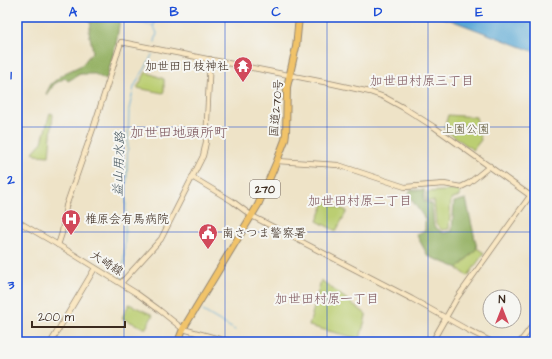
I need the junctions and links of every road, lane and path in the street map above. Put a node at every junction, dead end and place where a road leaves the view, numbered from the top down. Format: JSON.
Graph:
{"nodes":[{"id":1,"x":299,"y":17,"type":"edge"},
{"id":2,"x":210,"y":59,"type":"junction"},
{"id":3,"x":290,"y":75,"type":"junction"},
{"id":4,"x":277,"y":160,"type":"junction"},
{"id":5,"x":490,"y":166,"type":"junction"},
{"id":6,"x":192,"y":177,"type":"junction"},
{"id":7,"x":535,"y":189,"type":"edge"},
{"id":8,"x":530,"y":195,"type":"junction"},
{"id":9,"x":535,"y":199,"type":"edge"},
{"id":10,"x":252,"y":216,"type":"junction"},
{"id":11,"x":17,"y":221,"type":"edge"},
{"id":12,"x":58,"y":245,"type":"junction"},
{"id":13,"x":96,"y":268,"type":"junction"},
{"id":14,"x":121,"y":283,"type":"junction"},
{"id":15,"x":446,"y":318,"type":"junction"},
{"id":16,"x":535,"y":322,"type":"edge"},
{"id":17,"x":183,"y":329,"type":"junction"},
{"id":18,"x":51,"y":342,"type":"edge"},
{"id":19,"x":178,"y":342,"type":"edge"},
{"id":20,"x":230,"y":342,"type":"edge"},
{"id":21,"x":432,"y":342,"type":"edge"},
{"id":22,"x":492,"y":342,"type":"edge"},
{"id":23,"x":520,"y":342,"type":"edge"}],
"edges":[{"from":1,"to":3,"type":"highway","name":"国道270号","number":"270"},
{"from":2,"to":3,"type":"street"},
{"from":2,"to":6,"type":"street"},
{"from":2,"to":12,"type":"street"},
{"from":3,"to":4,"type":"highway","name":"国道270号","number":"270"},
{"from":3,"to":5,"type":"street"},
{"from":4,"to":5,"type":"street"},
{"from":4,"to":10,"type":"highway","name":"国道270号","number":"270"},
{"from":5,"to":8,"type":"street"},
{"from":6,"to":10,"type":"street"},
{"from":6,"to":14,"type":"street"},
{"from":7,"to":8,"type":"street"},
{"from":8,"to":9,"type":"street"},
{"from":8,"to":15,"type":"street"},
{"from":10,"to":15,"type":"street"},
{"from":10,"to":17,"type":"highway","name":"国道270号","number":"270"},
{"from":11,"to":12,"type":"street","name":"大崎線"},
{"from":12,"to":13,"type":"street","name":"大崎線"},
{"from":13,"to":14,"type":"street","name":"大崎線"},
{"from":13,"to":18,"type":"street"},
{"from":14,"to":17,"type":"street","name":"大崎線"},
{"from":15,"to":21,"type":"street"},
{"from":15,"to":22,"type":"street"},
{"from":16,"to":23,"type":"street"},
{"from":17,"to":19,"type":"highway","name":"国道270号","number":"270"},
{"from":17,"to":20,"type":"street"}]}
